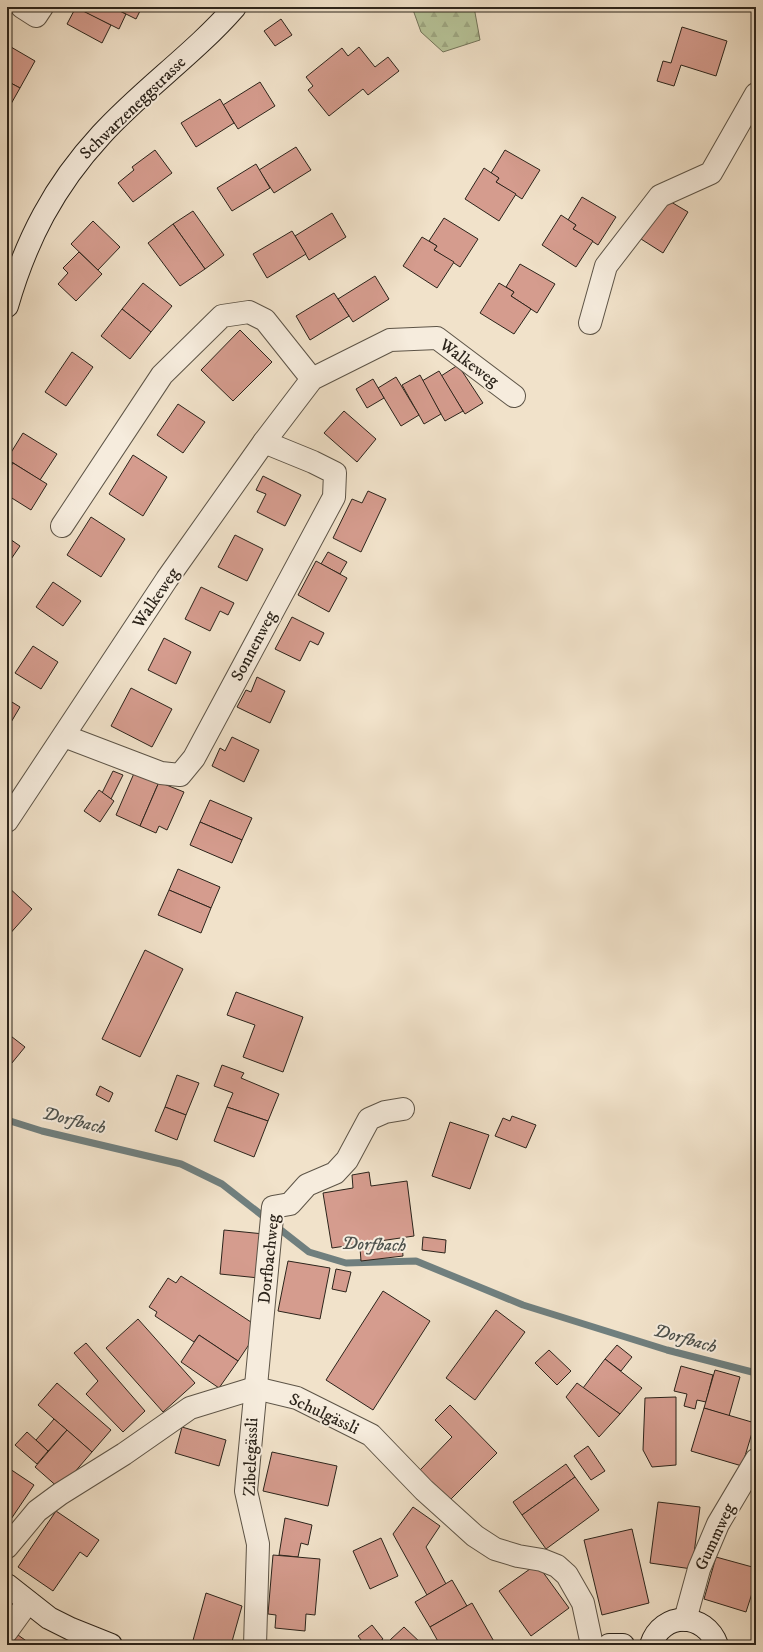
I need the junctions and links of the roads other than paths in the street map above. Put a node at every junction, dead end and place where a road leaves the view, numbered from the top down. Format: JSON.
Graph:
{"nodes":[{"id":1,"x":22,"y":7,"type":"edge"},
{"id":2,"x":42,"y":7,"type":"edge"},
{"id":3,"x":235,"y":7,"type":"edge"},
{"id":4,"x":756,"y":94,"type":"edge"},
{"id":5,"x":7,"y":306,"type":"edge"},
{"id":6,"x":590,"y":323,"type":"dead end"},
{"id":7,"x":312,"y":380,"type":"junction"},
{"id":8,"x":514,"y":396,"type":"dead end"},
{"id":9,"x":264,"y":442,"type":"junction"},
{"id":10,"x":62,"y":526,"type":"dead end"},
{"id":11,"x":64,"y":736,"type":"junction"},
{"id":12,"x":7,"y":821,"type":"edge"},
{"id":13,"x":403,"y":1109,"type":"dead end"},
{"id":14,"x":255,"y":1388,"type":"junction"},
{"id":15,"x":756,"y":1460,"type":"edge"},
{"id":16,"x":7,"y":1547,"type":"edge"},
{"id":17,"x":7,"y":1586,"type":"edge"},
{"id":18,"x":28,"y":1602,"type":"junction"},
{"id":19,"x":685,"y":1620,"type":"junction"},
{"id":20,"x":7,"y":1631,"type":"edge"},
{"id":21,"x":111,"y":1645,"type":"edge"},
{"id":22,"x":255,"y":1645,"type":"edge"},
{"id":23,"x":592,"y":1645,"type":"edge"},
{"id":24,"x":608,"y":1645,"type":"edge"},
{"id":25,"x":623,"y":1645,"type":"edge"},
{"id":26,"x":651,"y":1645,"type":"edge"},
{"id":27,"x":717,"y":1645,"type":"edge"}],
"edges":[{"from":1,"to":2,"type":"street"},
{"from":3,"to":5,"type":"street","name":"Schwarzeneggstrasse"},
{"from":4,"to":6,"type":"street"},
{"from":7,"to":8,"type":"street","name":"Walkeweg"},
{"from":7,"to":9,"type":"street","name":"Walkeweg"},
{"from":7,"to":10,"type":"street"},
{"from":9,"to":11,"type":"street","name":"Walkeweg"},
{"from":9,"to":11,"type":"street","name":"Sonnenweg"},
{"from":11,"to":12,"type":"street","name":"Walkeweg"},
{"from":13,"to":14,"type":"street","name":"Dorfbachweg"},
{"from":14,"to":16,"type":"street"},
{"from":14,"to":22,"type":"street","name":"Zibelegässli"},
{"from":14,"to":23,"type":"street","name":"Schulgässli"},
{"from":15,"to":19,"type":"street","name":"Gummweg"},
{"from":17,"to":18,"type":"street"},
{"from":18,"to":20,"type":"street"},
{"from":18,"to":21,"type":"street"},
{"from":19,"to":26,"type":"street"},
{"from":19,"to":27,"type":"street"},
{"from":24,"to":25,"type":"street"}]}
